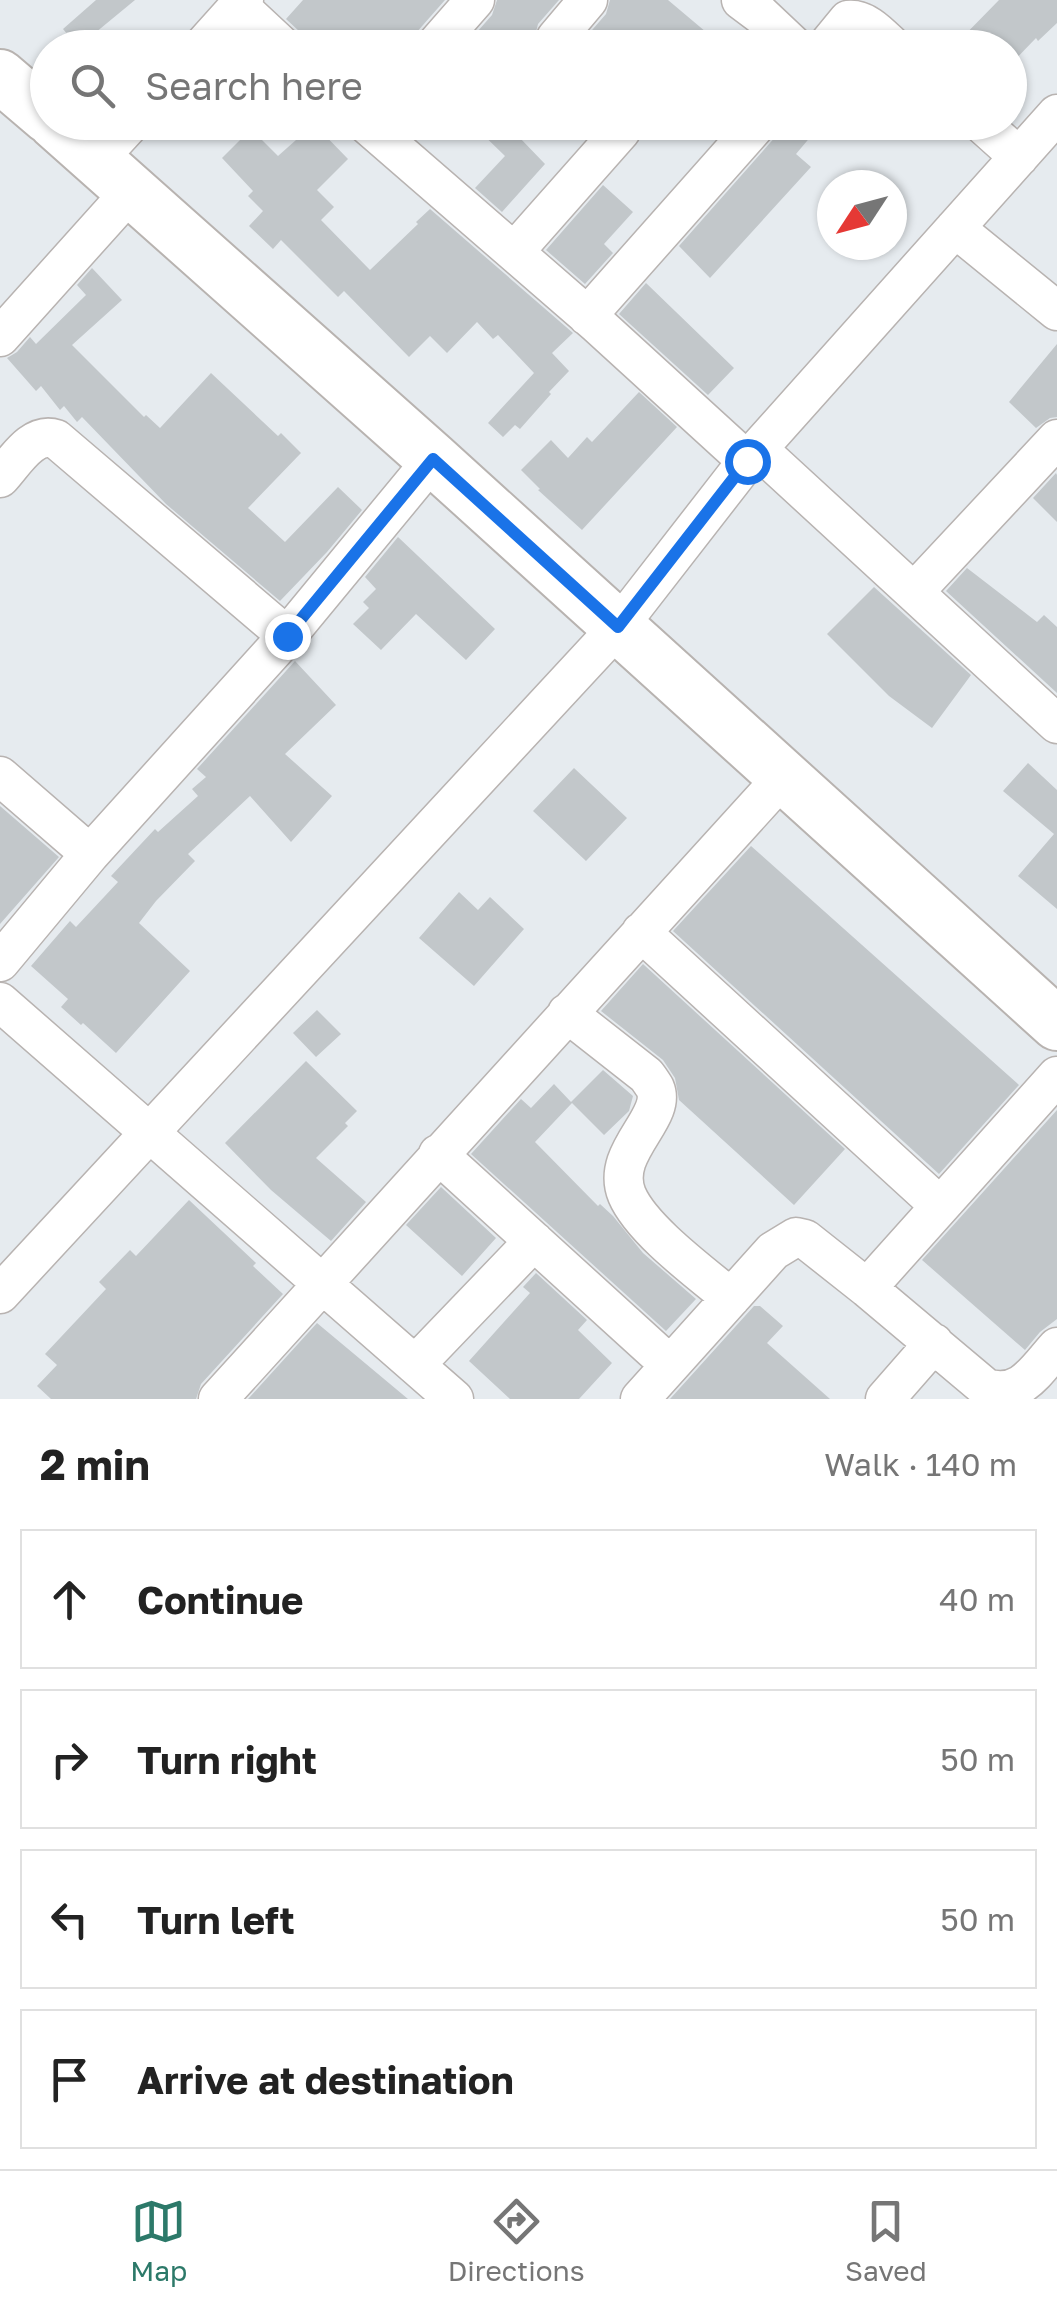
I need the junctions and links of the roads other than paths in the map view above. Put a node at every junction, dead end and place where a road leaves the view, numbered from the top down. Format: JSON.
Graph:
{"nodes":[{"id":1,"x":475,"y":0,"type":"edge"},
{"id":2,"x":588,"y":0,"type":"edge"},
{"id":3,"x":232,"y":5,"type":"edge"},
{"id":4,"x":758,"y":5,"type":"edge"},
{"id":5,"x":828,"y":25,"type":"edge"},
{"id":6,"x":214,"y":30,"type":"edge"},
{"id":7,"x":262,"y":30,"type":"edge"},
{"id":8,"x":448,"y":30,"type":"edge"},
{"id":9,"x":563,"y":30,"type":"edge"},
{"id":10,"x":780,"y":30,"type":"edge"},
{"id":11,"x":873,"y":30,"type":"edge"},
{"id":12,"x":0,"y":76,"type":"edge"},
{"id":13,"x":30,"y":102,"type":"edge"},
{"id":14,"x":1057,"y":114,"type":"edge"},
{"id":15,"x":88,"y":140,"type":"edge"},
{"id":16,"x":385,"y":140,"type":"edge"},
{"id":17,"x":613,"y":140,"type":"edge"},
{"id":18,"x":744,"y":140,"type":"edge"},
{"id":19,"x":1001,"y":140,"type":"edge"},
{"id":20,"x":1019,"y":156,"type":"junction"},
{"id":21,"x":121,"y":157,"type":"edge"},
{"id":22,"x":955,"y":228,"type":"junction"},
{"id":23,"x":514,"y":252,"type":"junction"},
{"id":24,"x":1057,"y":311,"type":"edge"},
{"id":25,"x":587,"y":316,"type":"junction"},
{"id":26,"x":0,"y":338,"type":"edge"},
{"id":27,"x":1057,"y":439,"type":"edge"},
{"id":28,"x":752,"y":455,"type":"junction"},
{"id":29,"x":433,"y":459,"type":"junction"},
{"id":30,"x":0,"y":478,"type":"edge"},
{"id":31,"x":914,"y":592,"type":"junction"},
{"id":32,"x":618,"y":627,"type":"junction"},
{"id":33,"x":287,"y":636,"type":"junction"},
{"id":34,"x":1057,"y":724,"type":"edge"},
{"id":35,"x":0,"y":776,"type":"edge"},
{"id":36,"x":783,"y":777,"type":"junction"},
{"id":37,"x":90,"y":854,"type":"junction"},
{"id":38,"x":641,"y":932,"type":"junction"},
{"id":39,"x":0,"y":962,"type":"edge"},
{"id":40,"x":0,"y":1002,"type":"edge"},
{"id":41,"x":567,"y":1014,"type":"junction"},
{"id":42,"x":1057,"y":1024,"type":"edge"},
{"id":43,"x":1057,"y":1076,"type":"edge"},
{"id":44,"x":150,"y":1132,"type":"junction"},
{"id":45,"x":438,"y":1154,"type":"junction"},
{"id":46,"x":940,"y":1206,"type":"junction"},
{"id":47,"x":534,"y":1241,"type":"junction"},
{"id":48,"x":320,"y":1283,"type":"junction"},
{"id":49,"x":867,"y":1288,"type":"junction"},
{"id":50,"x":0,"y":1294,"type":"edge"},
{"id":51,"x":731,"y":1298,"type":"junction"},
{"id":52,"x":934,"y":1343,"type":"junction"},
{"id":53,"x":1057,"y":1347,"type":"edge"},
{"id":54,"x":415,"y":1365,"type":"junction"},
{"id":55,"x":670,"y":1365,"type":"junction"},
{"id":56,"x":218,"y":1399,"type":"edge"},
{"id":57,"x":454,"y":1399,"type":"edge"},
{"id":58,"x":640,"y":1399,"type":"edge"},
{"id":59,"x":885,"y":1399,"type":"edge"}],
"edges":[{"from":1,"to":8,"type":"street"},
{"from":2,"to":9,"type":"street"},
{"from":3,"to":6,"type":"street"},
{"from":3,"to":7,"type":"street"},
{"from":4,"to":10,"type":"street"},
{"from":5,"to":11,"type":"street"},
{"from":12,"to":13,"type":"main road"},
{"from":14,"to":20,"type":"street"},
{"from":15,"to":21,"type":"main road"},
{"from":16,"to":23,"type":"street"},
{"from":17,"to":23,"type":"street"},
{"from":18,"to":25,"type":"street"},
{"from":19,"to":20,"type":"street"},
{"from":20,"to":22,"type":"street"},
{"from":21,"to":26,"type":"street"},
{"from":21,"to":29,"type":"main road"},
{"from":22,"to":24,"type":"street"},
{"from":22,"to":28,"type":"street"},
{"from":23,"to":25,"type":"street"},
{"from":25,"to":28,"type":"street"},
{"from":27,"to":31,"type":"street"},
{"from":28,"to":31,"type":"street"},
{"from":28,"to":32,"type":"street"},
{"from":29,"to":32,"type":"main road"},
{"from":29,"to":33,"type":"street"},
{"from":30,"to":33,"type":"street"},
{"from":31,"to":34,"type":"street"},
{"from":32,"to":36,"type":"main road"},
{"from":32,"to":44,"type":"street"},
{"from":33,"to":37,"type":"street"},
{"from":35,"to":37,"type":"street"},
{"from":36,"to":38,"type":"street"},
{"from":36,"to":42,"type":"main road"},
{"from":37,"to":39,"type":"street"},
{"from":38,"to":41,"type":"street"},
{"from":38,"to":46,"type":"street"},
{"from":40,"to":44,"type":"street"},
{"from":41,"to":45,"type":"street"},
{"from":41,"to":51,"type":"street"},
{"from":43,"to":46,"type":"street"},
{"from":44,"to":48,"type":"street"},
{"from":44,"to":50,"type":"street"},
{"from":45,"to":47,"type":"street"},
{"from":45,"to":48,"type":"street"},
{"from":46,"to":49,"type":"street"},
{"from":47,"to":54,"type":"street"},
{"from":47,"to":55,"type":"street"},
{"from":48,"to":54,"type":"street"},
{"from":48,"to":56,"type":"street"},
{"from":49,"to":51,"type":"street"},
{"from":49,"to":52,"type":"street"},
{"from":51,"to":55,"type":"street"},
{"from":52,"to":53,"type":"street"},
{"from":52,"to":59,"type":"street"},
{"from":54,"to":57,"type":"street"},
{"from":55,"to":58,"type":"street"}]}
